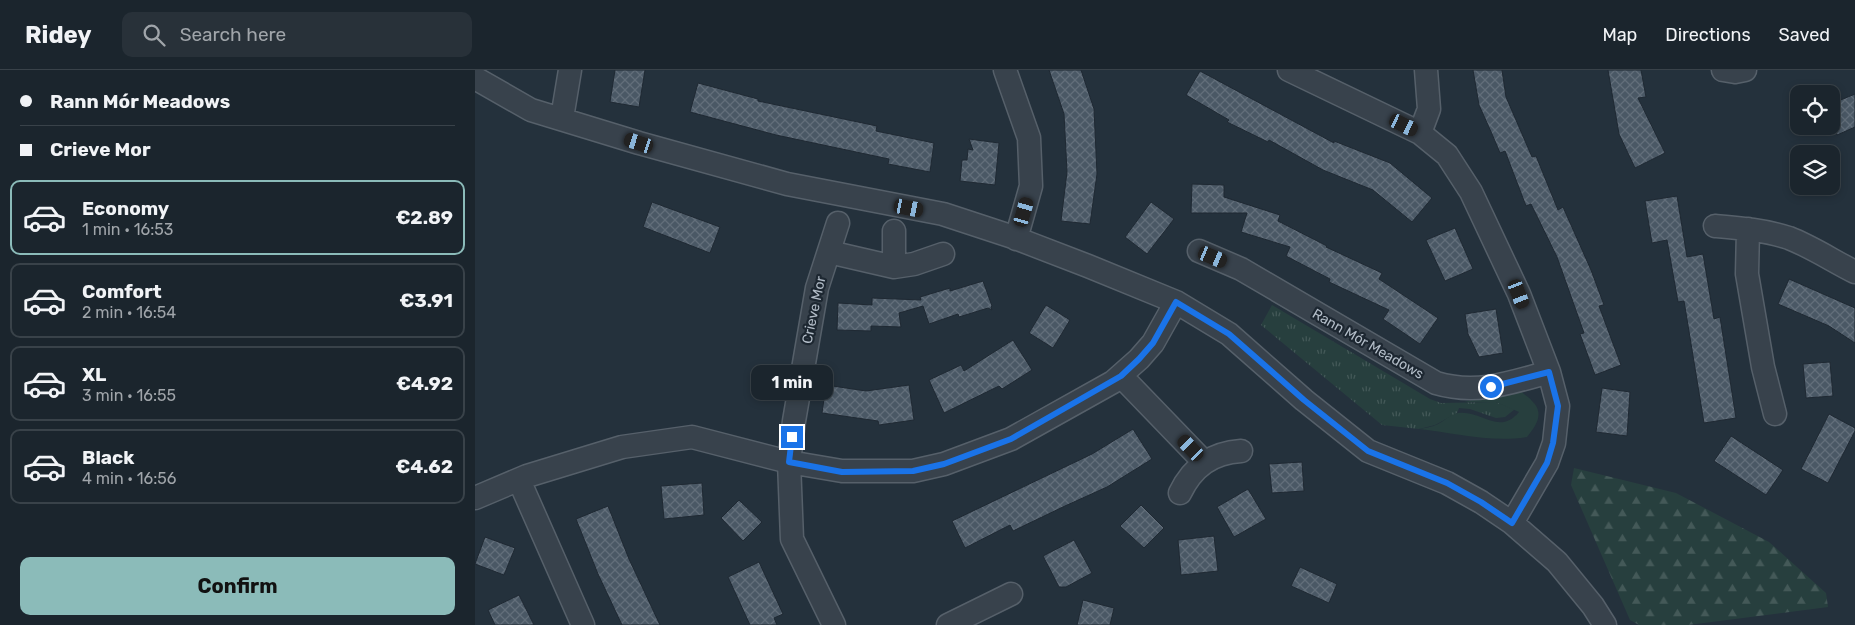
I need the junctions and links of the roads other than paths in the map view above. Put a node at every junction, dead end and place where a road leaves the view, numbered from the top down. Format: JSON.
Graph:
{"nodes":[{"id":1,"x":570,"y":70,"type":"edge"},
{"id":2,"x":1005,"y":70,"type":"edge"},
{"id":3,"x":1289,"y":70,"type":"edge"},
{"id":4,"x":1426,"y":70,"type":"edge"},
{"id":5,"x":1723,"y":70,"type":"edge"},
{"id":6,"x":1745,"y":70,"type":"edge"},
{"id":7,"x":475,"y":78,"type":"edge"},
{"id":8,"x":562,"y":118,"type":"junction"},
{"id":9,"x":1420,"y":133,"type":"junction"},
{"id":10,"x":838,"y":223,"type":"dead end"},
{"id":11,"x":1715,"y":226,"type":"dead end"},
{"id":12,"x":1748,"y":229,"type":"junction"},
{"id":13,"x":894,"y":231,"type":"dead end"},
{"id":14,"x":1016,"y":239,"type":"junction"},
{"id":15,"x":1199,"y":251,"type":"dead end"},
{"id":16,"x":829,"y":252,"type":"junction"},
{"id":17,"x":943,"y":254,"type":"dead end"},
{"id":18,"x":894,"y":267,"type":"junction"},
{"id":19,"x":1855,"y":272,"type":"edge"},
{"id":20,"x":1176,"y":302,"type":"junction"},
{"id":21,"x":1549,"y":372,"type":"junction"},
{"id":22,"x":1121,"y":376,"type":"junction"},
{"id":23,"x":1775,"y":414,"type":"dead end"},
{"id":24,"x":1241,"y":451,"type":"dead end"},
{"id":25,"x":789,"y":462,"type":"junction"},
{"id":26,"x":1204,"y":462,"type":"junction"},
{"id":27,"x":519,"y":480,"type":"junction"},
{"id":28,"x":1180,"y":493,"type":"dead end"},
{"id":29,"x":475,"y":498,"type":"edge"},
{"id":30,"x":1512,"y":523,"type":"junction"},
{"id":31,"x":1011,"y":594,"type":"dead end"},
{"id":32,"x":583,"y":625,"type":"edge"},
{"id":33,"x":834,"y":625,"type":"edge"},
{"id":34,"x":949,"y":625,"type":"edge"},
{"id":35,"x":1605,"y":625,"type":"edge"}],
"edges":[{"from":1,"to":8,"type":"street"},
{"from":2,"to":14,"type":"street"},
{"from":3,"to":9,"type":"street"},
{"from":4,"to":9,"type":"street"},
{"from":5,"to":6,"type":"street"},
{"from":7,"to":8,"type":"street"},
{"from":8,"to":14,"type":"street"},
{"from":9,"to":21,"type":"street"},
{"from":10,"to":16,"type":"street","name":"Crieve Mor"},
{"from":11,"to":12,"type":"street"},
{"from":12,"to":19,"type":"street"},
{"from":12,"to":23,"type":"street"},
{"from":13,"to":18,"type":"street"},
{"from":14,"to":20,"type":"street"},
{"from":15,"to":21,"type":"street","name":"Rann Mór Meadows"},
{"from":16,"to":18,"type":"street"},
{"from":16,"to":25,"type":"street","name":"Crieve Mor"},
{"from":17,"to":18,"type":"street"},
{"from":20,"to":22,"type":"street"},
{"from":20,"to":30,"type":"street"},
{"from":21,"to":30,"type":"street"},
{"from":22,"to":25,"type":"street"},
{"from":22,"to":26,"type":"street"},
{"from":24,"to":26,"type":"street"},
{"from":25,"to":27,"type":"street"},
{"from":25,"to":33,"type":"street","name":"Crieve Mor"},
{"from":26,"to":28,"type":"street"},
{"from":27,"to":29,"type":"street"},
{"from":27,"to":32,"type":"street"},
{"from":30,"to":35,"type":"street"},
{"from":31,"to":34,"type":"street"}]}
